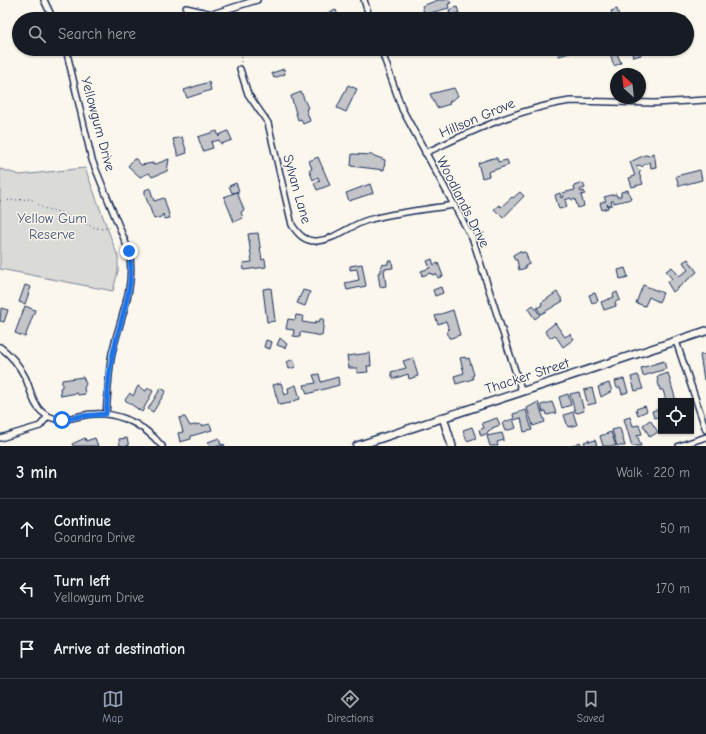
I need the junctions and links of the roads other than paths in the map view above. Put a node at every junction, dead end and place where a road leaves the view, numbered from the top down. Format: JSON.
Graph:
{"nodes":[{"id":1,"x":44,"y":0,"type":"edge"},
{"id":2,"x":256,"y":0,"type":"edge"},
{"id":3,"x":364,"y":0,"type":"edge"},
{"id":4,"x":186,"y":8,"type":"dead end"},
{"id":5,"x":50,"y":12,"type":"edge"},
{"id":6,"x":203,"y":12,"type":"edge"},
{"id":7,"x":218,"y":12,"type":"edge"},
{"id":8,"x":368,"y":12,"type":"edge"},
{"id":9,"x":68,"y":56,"type":"edge"},
{"id":10,"x":383,"y":56,"type":"edge"},
{"id":11,"x":240,"y":69,"type":"road end"},
{"id":12,"x":706,"y":100,"type":"edge"},
{"id":13,"x":425,"y":154,"type":"junction"},
{"id":14,"x":453,"y":205,"type":"junction"},
{"id":15,"x":706,"y":331,"type":"edge"},
{"id":16,"x":676,"y":341,"type":"junction"},
{"id":17,"x":0,"y":347,"type":"edge"},
{"id":18,"x":522,"y":392,"type":"junction"},
{"id":19,"x":106,"y":414,"type":"junction"},
{"id":20,"x":48,"y":416,"type":"junction"},
{"id":21,"x":443,"y":417,"type":"junction"},
{"id":22,"x":706,"y":430,"type":"edge"},
{"id":23,"x":706,"y":437,"type":"edge"},
{"id":24,"x":0,"y":438,"type":"edge"},
{"id":25,"x":162,"y":446,"type":"edge"},
{"id":26,"x":357,"y":446,"type":"edge"},
{"id":27,"x":452,"y":446,"type":"edge"},
{"id":28,"x":679,"y":446,"type":"edge"}],
"edges":[{"from":1,"to":5,"type":"street"},
{"from":2,"to":7,"type":"street"},
{"from":3,"to":8,"type":"street"},
{"from":4,"to":6,"type":"street"},
{"from":9,"to":19,"type":"street","name":"Yellowgum Drive"},
{"from":10,"to":13,"type":"street","name":"Woodlands Drive"},
{"from":11,"to":14,"type":"street","name":"Sylvan Lane"},
{"from":12,"to":13,"type":"street","name":"Hillson Grove"},
{"from":13,"to":14,"type":"street","name":"Woodlands Drive"},
{"from":14,"to":18,"type":"street","name":"Woodlands Drive"},
{"from":15,"to":16,"type":"street","name":"Thacker Street"},
{"from":16,"to":18,"type":"street","name":"Thacker Street"},
{"from":16,"to":22,"type":"street"},
{"from":17,"to":20,"type":"street"},
{"from":18,"to":21,"type":"street","name":"Thacker Street"},
{"from":19,"to":20,"type":"street"},
{"from":19,"to":25,"type":"street"},
{"from":20,"to":24,"type":"street"},
{"from":21,"to":26,"type":"street","name":"Thacker Street"},
{"from":21,"to":27,"type":"street"},
{"from":23,"to":28,"type":"street"}]}
